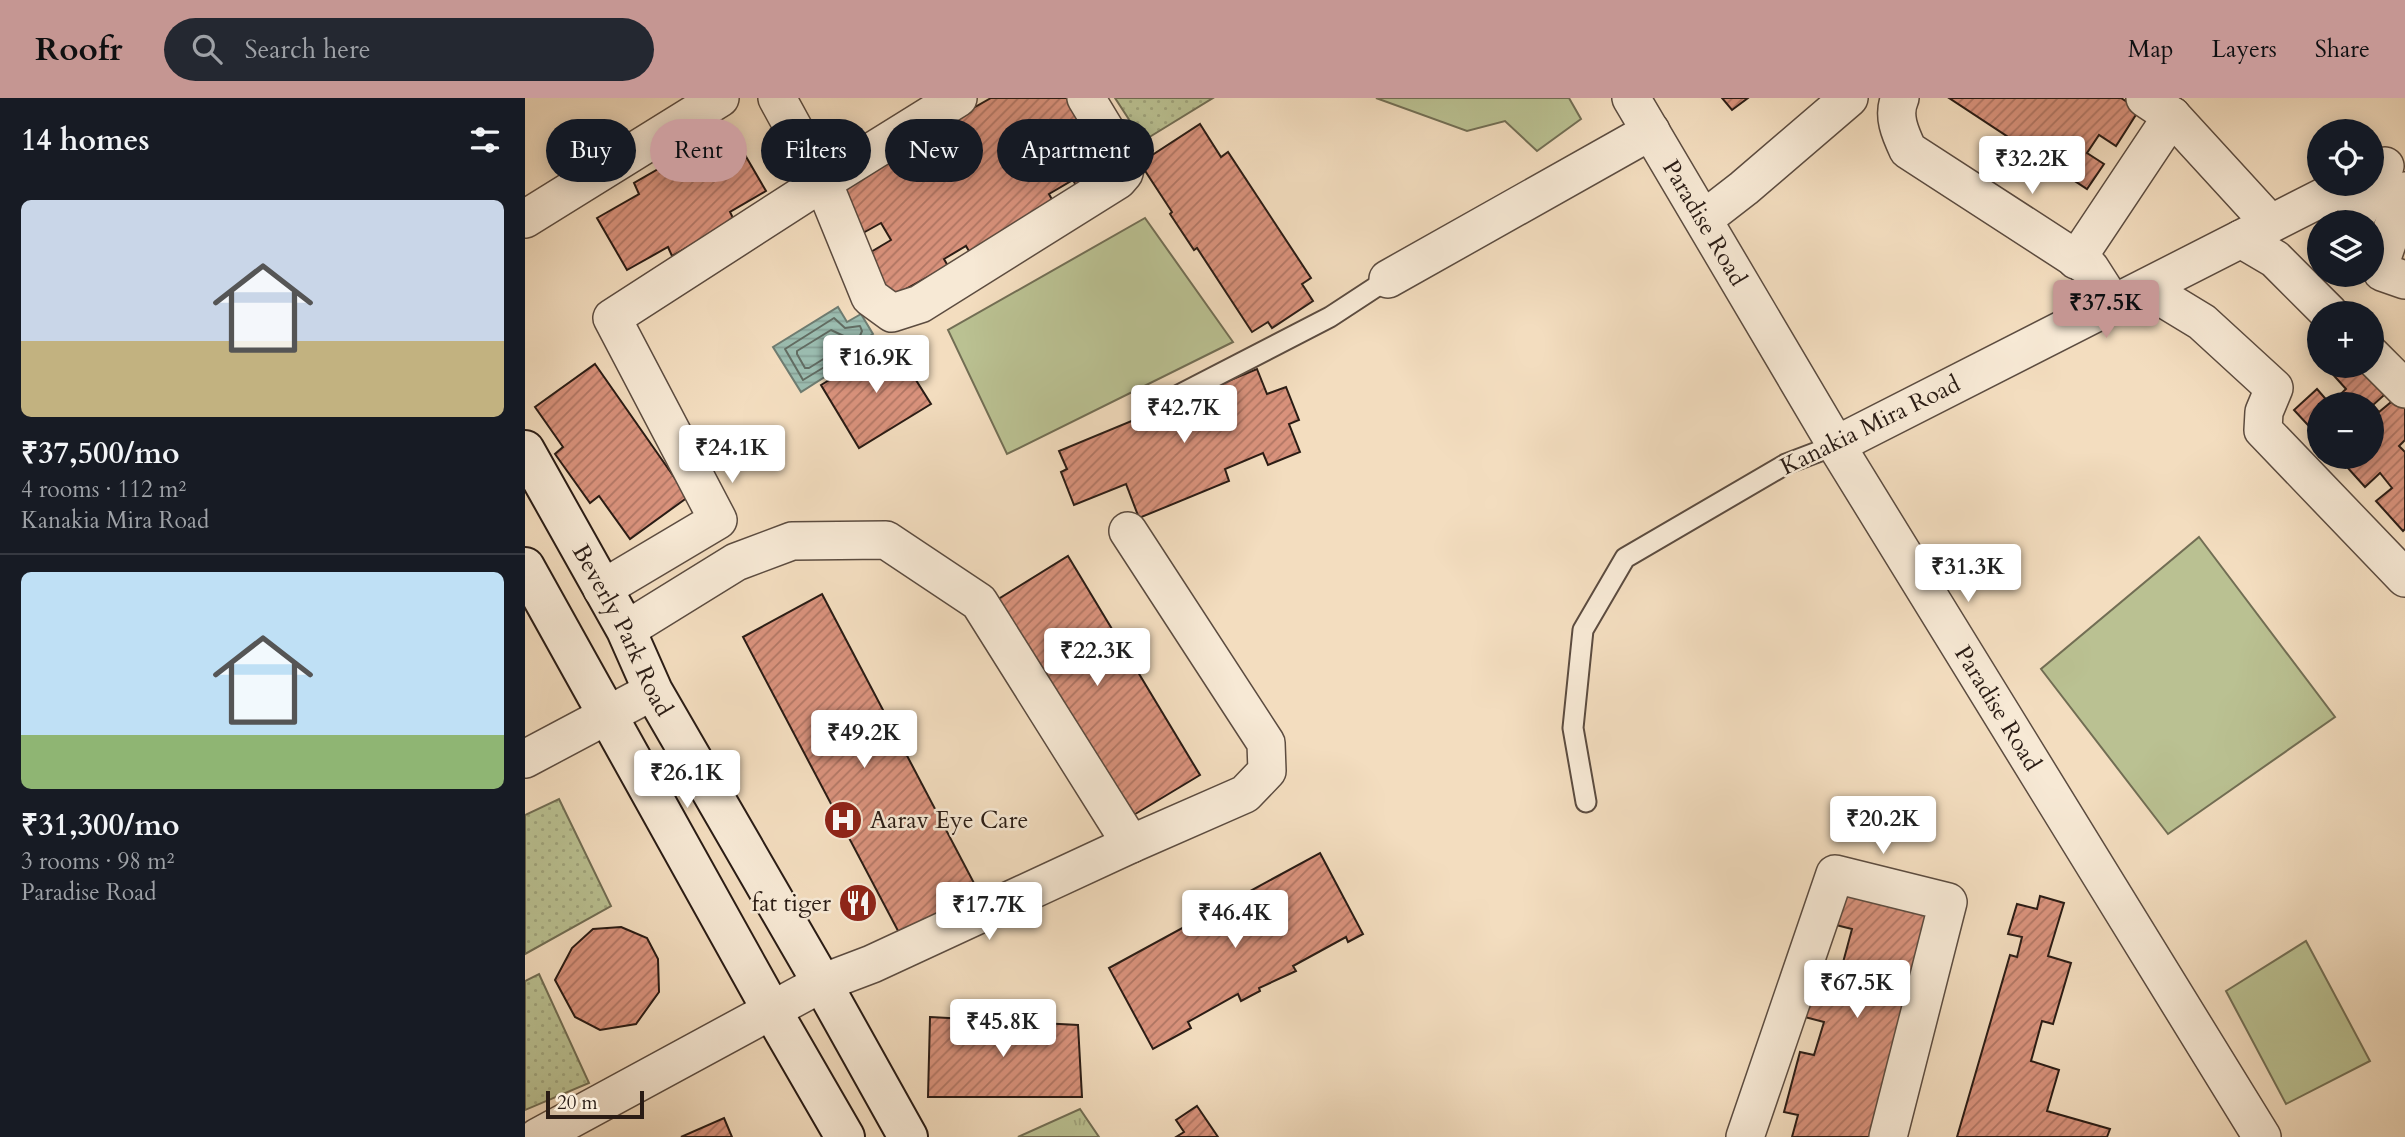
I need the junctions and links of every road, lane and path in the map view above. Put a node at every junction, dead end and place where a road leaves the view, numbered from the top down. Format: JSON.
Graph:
{"nodes":[{"id":1,"x":720,"y":98,"type":"edge"},
{"id":2,"x":777,"y":98,"type":"edge"},
{"id":3,"x":958,"y":98,"type":"edge"},
{"id":4,"x":1086,"y":98,"type":"edge"},
{"id":5,"x":1631,"y":98,"type":"edge"},
{"id":6,"x":1849,"y":98,"type":"edge"},
{"id":7,"x":1900,"y":98,"type":"edge"},
{"id":8,"x":2158,"y":107,"type":"edge"},
{"id":9,"x":788,"y":119,"type":"edge"},
{"id":10,"x":1651,"y":131,"type":"junction"},
{"id":11,"x":871,"y":152,"type":"edge"},
{"id":12,"x":2392,"y":171,"type":"edge"},
{"id":13,"x":823,"y":182,"type":"joint"},
{"id":14,"x":2325,"y":196,"type":"edge"},
{"id":15,"x":2362,"y":210,"type":"edge"},
{"id":16,"x":525,"y":219,"type":"edge"},
{"id":17,"x":1704,"y":219,"type":"junction"},
{"id":18,"x":2255,"y":231,"type":"junction"},
{"id":19,"x":2076,"y":260,"type":"junction"},
{"id":20,"x":1388,"y":279,"type":"joint"},
{"id":21,"x":2405,"y":280,"type":"edge"},
{"id":22,"x":2384,"y":287,"type":"edge"},
{"id":23,"x":2146,"y":288,"type":"junction"},
{"id":24,"x":2317,"y":301,"type":"edge"},
{"id":25,"x":2113,"y":304,"type":"junction"},
{"id":26,"x":2405,"y":309,"type":"edge"},
{"id":27,"x":2384,"y":368,"type":"edge"},
{"id":28,"x":2405,"y":389,"type":"edge"},
{"id":29,"x":1177,"y":396,"type":"dead end"},
{"id":30,"x":1836,"y":445,"type":"junction"},
{"id":31,"x":525,"y":450,"type":"edge"},
{"id":32,"x":1128,"y":531,"type":"dead end"},
{"id":33,"x":525,"y":567,"type":"edge"},
{"id":34,"x":2405,"y":578,"type":"edge"},
{"id":35,"x":603,"y":589,"type":"junction"},
{"id":36,"x":626,"y":630,"type":"junction"},
{"id":37,"x":653,"y":691,"type":"junction"},
{"id":38,"x":607,"y":716,"type":"junction"},
{"id":39,"x":525,"y":759,"type":"edge"},
{"id":40,"x":1586,"y":802,"type":"dead end"},
{"id":41,"x":1131,"y":844,"type":"junction"},
{"id":42,"x":822,"y":983,"type":"junction"},
{"id":43,"x":771,"y":1009,"type":"junction"},
{"id":44,"x":538,"y":1137,"type":"edge"},
{"id":45,"x":845,"y":1137,"type":"edge"},
{"id":46,"x":908,"y":1137,"type":"edge"},
{"id":47,"x":1745,"y":1137,"type":"edge"},
{"id":48,"x":1888,"y":1137,"type":"edge"},
{"id":49,"x":2262,"y":1137,"type":"edge"}],
"edges":[{"from":1,"to":16,"type":"street"},
{"from":2,"to":9,"type":"street"},
{"from":3,"to":11,"type":"street"},
{"from":4,"to":13,"type":"street"},
{"from":5,"to":10,"type":"street","name":"Paradise Road"},
{"from":6,"to":17,"type":"street"},
{"from":7,"to":19,"type":"street"},
{"from":8,"to":18,"type":"street"},
{"from":8,"to":19,"type":"street"},
{"from":10,"to":17,"type":"street","name":"Paradise Road"},
{"from":10,"to":20,"type":"street"},
{"from":12,"to":15,"type":"street"},
{"from":12,"to":21,"type":"street"},
{"from":13,"to":35,"type":"street"},
{"from":14,"to":18,"type":"street","name":"Kanakia Mira Road"},
{"from":17,"to":30,"type":"street","name":"Paradise Road"},
{"from":18,"to":23,"type":"street","name":"Kanakia Mira Road"},
{"from":18,"to":24,"type":"street"},
{"from":19,"to":25,"type":"street"},
{"from":20,"to":29,"type":"lane"},
{"from":22,"to":26,"type":"street"},
{"from":23,"to":25,"type":"street","name":"Kanakia Mira Road"},
{"from":23,"to":34,"type":"street"},
{"from":25,"to":30,"type":"street","name":"Kanakia Mira Road"},
{"from":27,"to":28,"type":"street"},
{"from":30,"to":40,"type":"lane","name":"Kanakia Mira Road"},
{"from":30,"to":49,"type":"street","name":"Paradise Road"},
{"from":31,"to":35,"type":"main road","name":"Beverly Park Road"},
{"from":32,"to":41,"type":"street"},
{"from":33,"to":38,"type":"main road"},
{"from":35,"to":36,"type":"main road","name":"Beverly Park Road"},
{"from":36,"to":37,"type":"main road","name":"Beverly Park Road"},
{"from":36,"to":41,"type":"street"},
{"from":37,"to":38,"type":"street"},
{"from":37,"to":42,"type":"main road","name":"Beverly Park Road"},
{"from":38,"to":39,"type":"street"},
{"from":38,"to":43,"type":"main road"},
{"from":41,"to":42,"type":"street"},
{"from":42,"to":43,"type":"street"},
{"from":42,"to":46,"type":"main road","name":"Beverly Park Road"},
{"from":43,"to":44,"type":"street"},
{"from":43,"to":45,"type":"main road"},
{"from":47,"to":48,"type":"street"}]}
